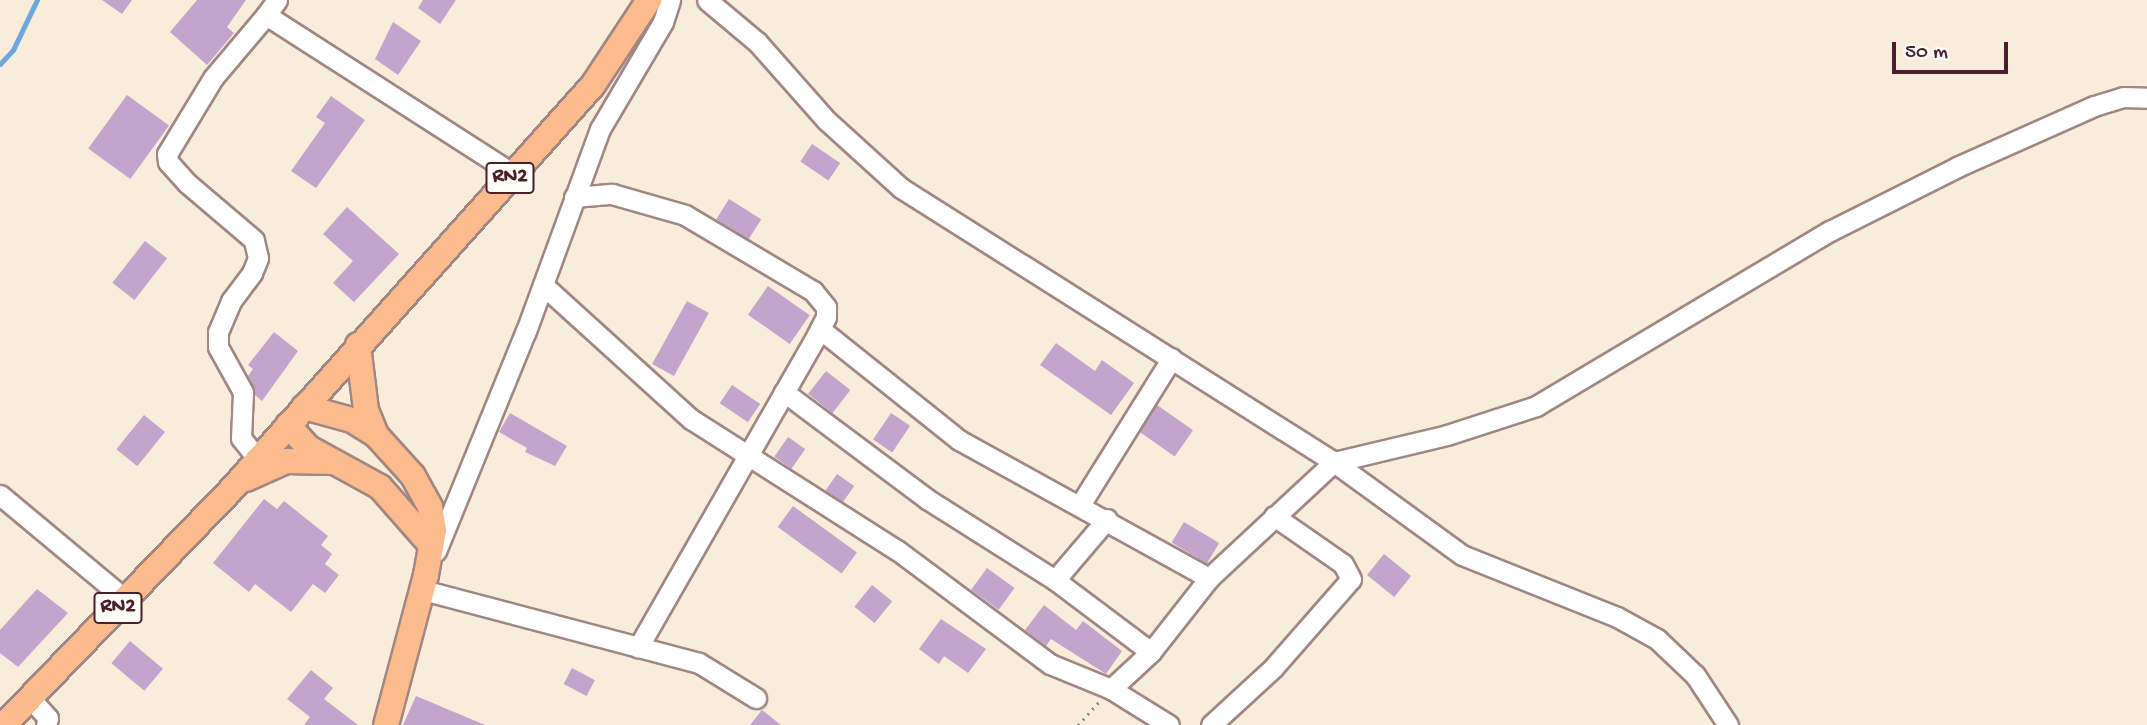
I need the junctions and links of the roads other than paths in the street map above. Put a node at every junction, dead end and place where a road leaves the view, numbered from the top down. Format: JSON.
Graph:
{"nodes":[{"id":1,"x":649,"y":0,"type":"edge"},
{"id":2,"x":670,"y":0,"type":"edge"},
{"id":3,"x":707,"y":0,"type":"edge"},
{"id":4,"x":271,"y":8,"type":"edge"},
{"id":5,"x":2147,"y":98,"type":"edge"},
{"id":6,"x":514,"y":174,"type":"junction"},
{"id":7,"x":574,"y":197,"type":"junction"},
{"id":8,"x":542,"y":285,"type":"junction"},
{"id":9,"x":820,"y":329,"type":"junction"},
{"id":10,"x":358,"y":345,"type":"junction"},
{"id":11,"x":1172,"y":358,"type":"junction"},
{"id":12,"x":784,"y":392,"type":"junction"},
{"id":13,"x":296,"y":416,"type":"junction"},
{"id":14,"x":376,"y":435,"type":"junction"},
{"id":15,"x":749,"y":455,"type":"junction"},
{"id":16,"x":258,"y":459,"type":"junction"},
{"id":17,"x":1334,"y":462,"type":"junction"},
{"id":18,"x":337,"y":463,"type":"junction"},
{"id":19,"x":231,"y":490,"type":"junction"},
{"id":20,"x":0,"y":495,"type":"edge"},
{"id":21,"x":1080,"y":505,"type":"junction"},
{"id":22,"x":1274,"y":516,"type":"junction"},
{"id":23,"x":1107,"y":519,"type":"junction"},
{"id":24,"x":430,"y":544,"type":"junction"},
{"id":25,"x":1209,"y":578,"type":"junction"},
{"id":26,"x":1055,"y":580,"type":"junction"},
{"id":27,"x":425,"y":582,"type":"junction"},
{"id":28,"x":126,"y":600,"type":"junction"},
{"id":29,"x":638,"y":647,"type":"junction"},
{"id":30,"x":1151,"y":652,"type":"junction"},
{"id":31,"x":1111,"y":689,"type":"junction"},
{"id":32,"x":30,"y":698,"type":"junction"},
{"id":33,"x":755,"y":698,"type":"dead end"},
{"id":34,"x":4,"y":725,"type":"edge"},
{"id":35,"x":46,"y":725,"type":"edge"},
{"id":36,"x":386,"y":725,"type":"edge"},
{"id":37,"x":1169,"y":725,"type":"edge"},
{"id":38,"x":1212,"y":725,"type":"edge"},
{"id":39,"x":1728,"y":725,"type":"edge"}],
"edges":[{"from":1,"to":6,"type":"main road","number":"RN2"},
{"from":2,"to":7,"type":"street"},
{"from":3,"to":11,"type":"street"},
{"from":4,"to":6,"type":"street"},
{"from":4,"to":16,"type":"street"},
{"from":5,"to":17,"type":"street"},
{"from":6,"to":10,"type":"main road","number":"RN2"},
{"from":7,"to":8,"type":"street"},
{"from":7,"to":9,"type":"street"},
{"from":8,"to":15,"type":"street"},
{"from":8,"to":27,"type":"street"},
{"from":9,"to":12,"type":"street"},
{"from":9,"to":21,"type":"street"},
{"from":10,"to":13,"type":"main road","number":"RN2"},
{"from":10,"to":14,"type":"main road"},
{"from":11,"to":17,"type":"street"},
{"from":11,"to":21,"type":"street"},
{"from":12,"to":15,"type":"street"},
{"from":12,"to":26,"type":"street"},
{"from":13,"to":14,"type":"main road"},
{"from":13,"to":16,"type":"main road","number":"RN2"},
{"from":13,"to":18,"type":"main road"},
{"from":14,"to":24,"type":"main road"},
{"from":15,"to":29,"type":"street"},
{"from":15,"to":31,"type":"street"},
{"from":16,"to":19,"type":"main road","number":"RN2"},
{"from":17,"to":22,"type":"street"},
{"from":17,"to":39,"type":"street"},
{"from":18,"to":19,"type":"main road"},
{"from":18,"to":24,"type":"main road"},
{"from":19,"to":28,"type":"main road","number":"RN2"},
{"from":20,"to":28,"type":"street"},
{"from":21,"to":23,"type":"street"},
{"from":22,"to":25,"type":"street"},
{"from":22,"to":38,"type":"street"},
{"from":23,"to":25,"type":"street"},
{"from":23,"to":26,"type":"street"},
{"from":24,"to":27,"type":"main road"},
{"from":25,"to":30,"type":"street"},
{"from":26,"to":30,"type":"street"},
{"from":27,"to":29,"type":"street"},
{"from":27,"to":36,"type":"main road"},
{"from":28,"to":32,"type":"main road","number":"RN2"},
{"from":29,"to":33,"type":"street"},
{"from":30,"to":31,"type":"street"},
{"from":31,"to":37,"type":"street"},
{"from":32,"to":34,"type":"main road","number":"RN2"},
{"from":32,"to":35,"type":"street"}]}
